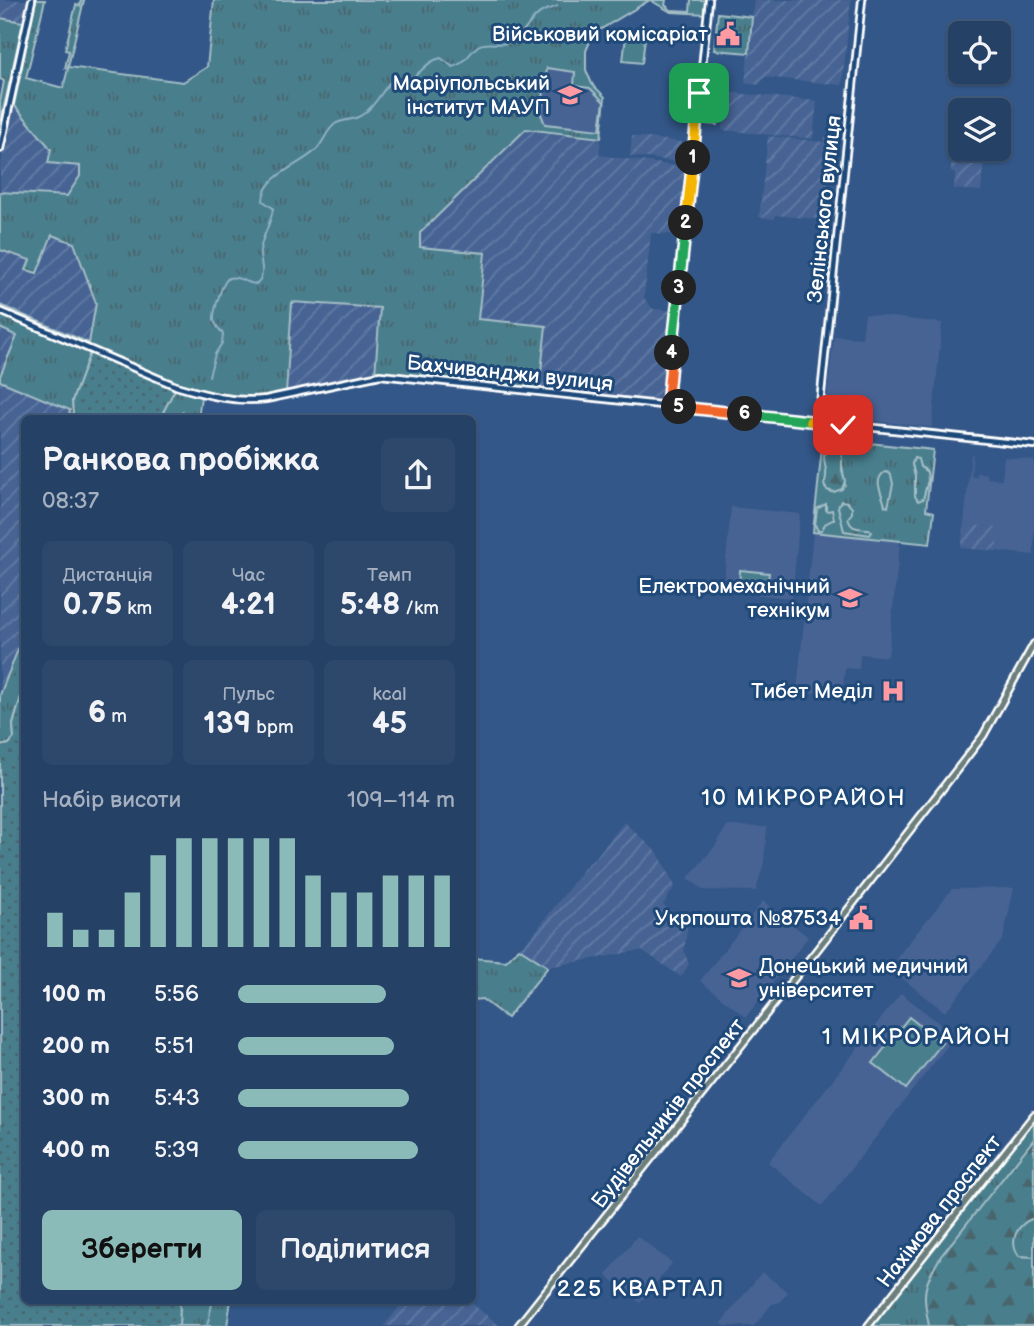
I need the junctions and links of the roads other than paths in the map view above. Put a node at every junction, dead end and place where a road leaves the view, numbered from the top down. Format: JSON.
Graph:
{"nodes":[{"id":1,"x":32,"y":0,"type":"edge"},
{"id":2,"x":709,"y":0,"type":"edge"},
{"id":3,"x":862,"y":0,"type":"edge"},
{"id":4,"x":0,"y":149,"type":"edge"},
{"id":5,"x":0,"y":311,"type":"edge"},
{"id":6,"x":667,"y":406,"type":"junction"},
{"id":7,"x":818,"y":422,"type":"junction"},
{"id":8,"x":1034,"y":445,"type":"edge"},
{"id":9,"x":1034,"y":644,"type":"edge"},
{"id":10,"x":1034,"y":1115,"type":"edge"},
{"id":11,"x":518,"y":1326,"type":"edge"},
{"id":12,"x":868,"y":1326,"type":"edge"}],
"edges":[{"from":1,"to":4,"type":"street"},
{"from":2,"to":6,"type":"street"},
{"from":3,"to":7,"type":"street","name":"Зелінського вулиця"},
{"from":5,"to":6,"type":"street","name":"Бахчиванджи вулиця"},
{"from":6,"to":7,"type":"street","name":"Бахчиванджи вулиця"},
{"from":7,"to":8,"type":"street","name":"Бахчиванджи вулиця"},
{"from":9,"to":11,"type":"main road","name":"Будівельників проспект"},
{"from":10,"to":12,"type":"main road","name":"Нахімова проспект"}]}
